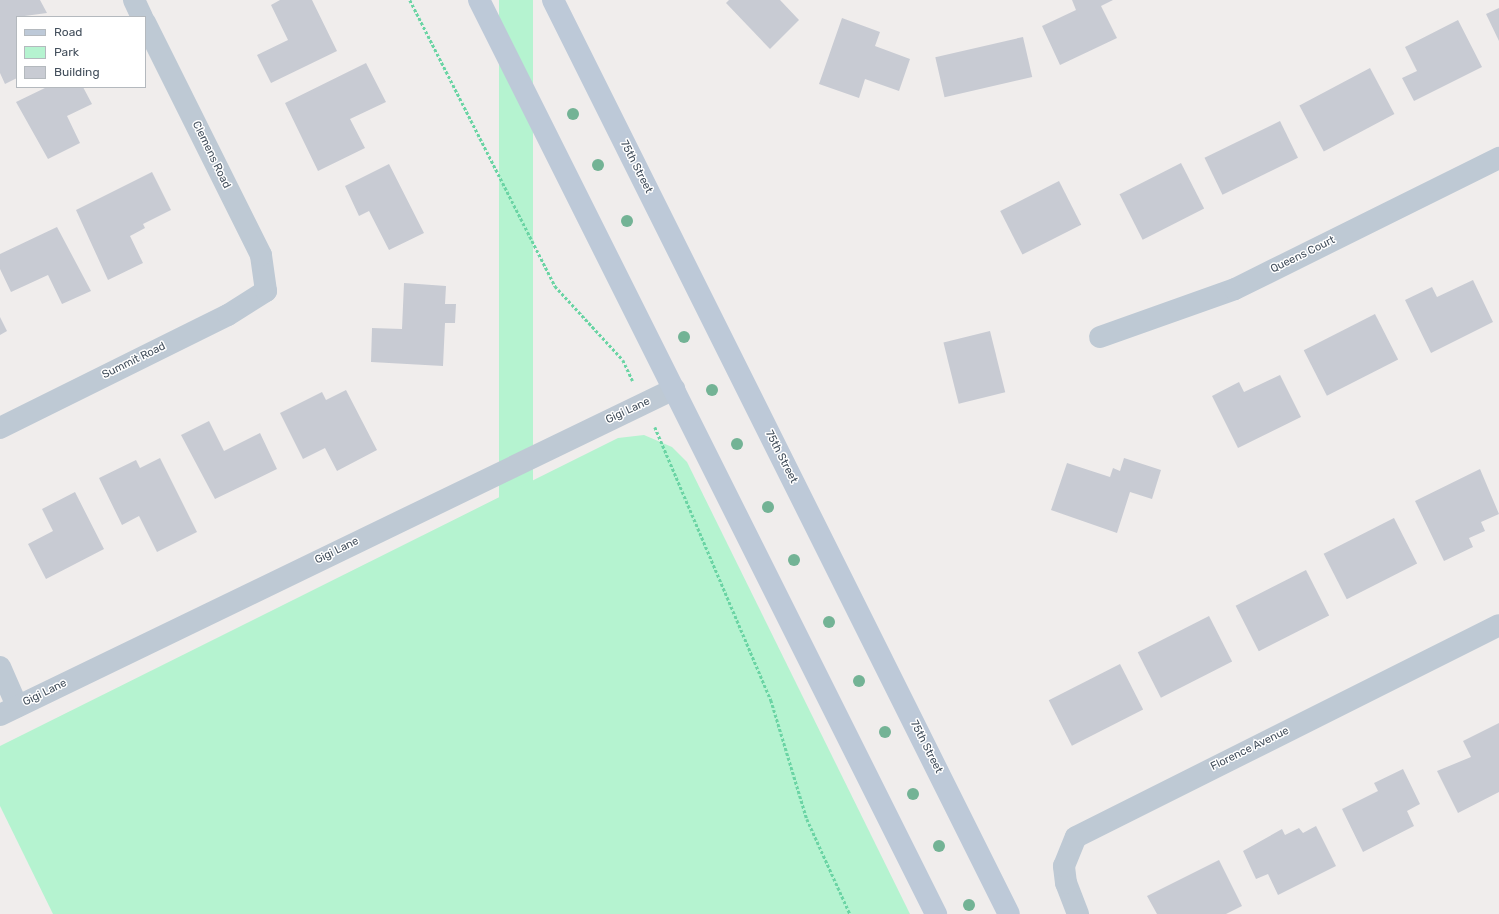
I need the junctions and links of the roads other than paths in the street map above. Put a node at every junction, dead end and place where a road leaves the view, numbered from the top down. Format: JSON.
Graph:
{"nodes":[{"id":1,"x":134,"y":0,"type":"edge"},
{"id":2,"x":479,"y":0,"type":"edge"},
{"id":3,"x":553,"y":0,"type":"edge"},
{"id":4,"x":142,"y":16,"type":"edge"},
{"id":5,"x":146,"y":24,"type":"edge"},
{"id":6,"x":1499,"y":158,"type":"edge"},
{"id":7,"x":266,"y":291,"type":"joint"},
{"id":8,"x":1100,"y":337,"type":"dead end"},
{"id":9,"x":674,"y":389,"type":"junction"},
{"id":10,"x":0,"y":428,"type":"edge"},
{"id":11,"x":1499,"y":625,"type":"edge"},
{"id":12,"x":0,"y":667,"type":"edge"},
{"id":13,"x":9,"y":710,"type":"edge"},
{"id":14,"x":936,"y":914,"type":"edge"},
{"id":15,"x":1009,"y":914,"type":"edge"},
{"id":16,"x":1078,"y":914,"type":"edge"}],
"edges":[{"from":1,"to":4,"type":"street"},
{"from":2,"to":9,"type":"main road"},
{"from":3,"to":15,"type":"main road","name":"75th Street"},
{"from":5,"to":7,"type":"street","name":"Clemens Road"},
{"from":6,"to":8,"type":"street","name":"Queens Court"},
{"from":7,"to":10,"type":"street","name":"Summit Road"},
{"from":9,"to":13,"type":"street","name":"Gigi Lane"},
{"from":9,"to":14,"type":"main road"},
{"from":11,"to":16,"type":"street","name":"Florence Avenue"},
{"from":12,"to":13,"type":"street"}]}
